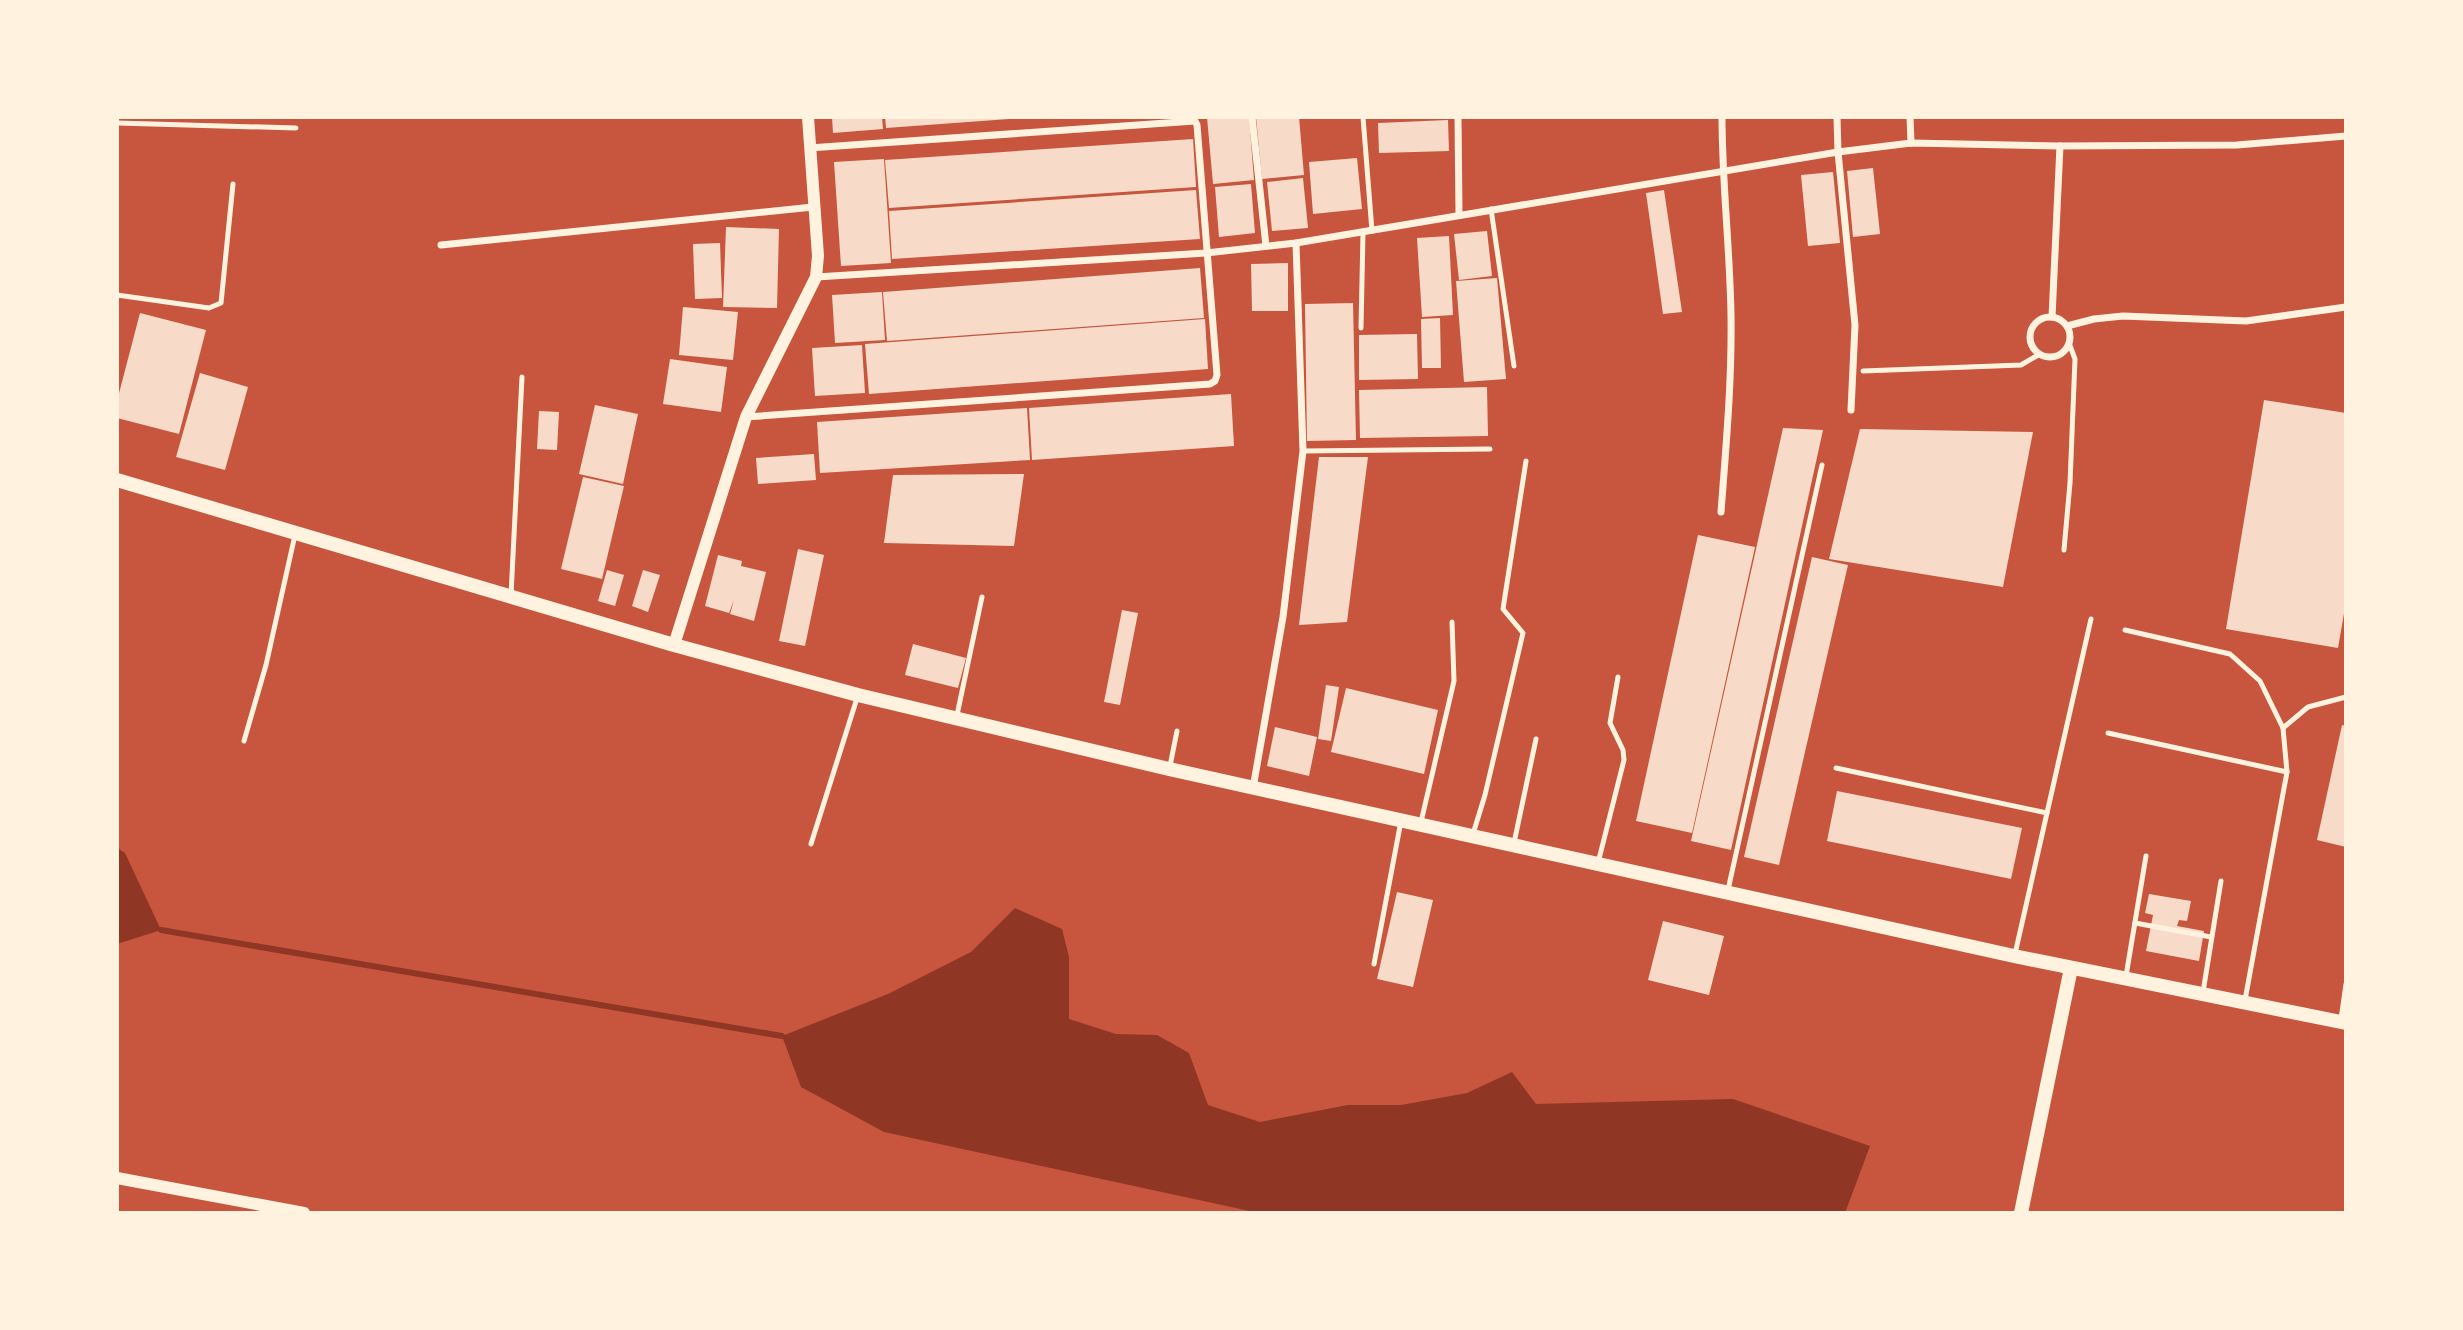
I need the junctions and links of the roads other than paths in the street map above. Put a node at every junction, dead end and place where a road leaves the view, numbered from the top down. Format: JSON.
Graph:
{"nodes":[{"id":1,"x":808,"y":117,"type":"edge"},
{"id":2,"x":1252,"y":117,"type":"edge"},
{"id":3,"x":1363,"y":117,"type":"edge"},
{"id":4,"x":1458,"y":117,"type":"edge"},
{"id":5,"x":1722,"y":117,"type":"edge"},
{"id":6,"x":1837,"y":117,"type":"edge"},
{"id":7,"x":1910,"y":117,"type":"edge"},
{"id":8,"x":117,"y":123,"type":"edge"},
{"id":9,"x":296,"y":128,"type":"dead end"},
{"id":10,"x":2346,"y":136,"type":"edge"},
{"id":11,"x":1911,"y":143,"type":"junction"},
{"id":12,"x":2060,"y":146,"type":"junction"},
{"id":13,"x":809,"y":148,"type":"junction"},
{"id":14,"x":1838,"y":152,"type":"junction"},
{"id":15,"x":1722,"y":173,"type":"junction"},
{"id":16,"x":233,"y":184,"type":"dead end"},
{"id":17,"x":813,"y":207,"type":"junction"},
{"id":18,"x":1491,"y":209,"type":"junction"},
{"id":19,"x":1460,"y":214,"type":"junction"},
{"id":20,"x":1368,"y":232,"type":"junction"},
{"id":21,"x":1296,"y":243,"type":"junction"},
{"id":22,"x":441,"y":245,"type":"dead end"},
{"id":23,"x":1266,"y":246,"type":"junction"},
{"id":24,"x":1206,"y":253,"type":"junction"},
{"id":25,"x":816,"y":277,"type":"junction"},
{"id":26,"x":117,"y":295,"type":"edge"},
{"id":27,"x":2346,"y":307,"type":"edge"},
{"id":28,"x":2052,"y":317,"type":"junction"},
{"id":29,"x":2067,"y":326,"type":"junction"},
{"id":30,"x":1361,"y":328,"type":"dead end"},
{"id":31,"x":2069,"y":343,"type":"junction"},
{"id":32,"x":2040,"y":354,"type":"junction"},
{"id":33,"x":1514,"y":366,"type":"dead end"},
{"id":34,"x":1863,"y":370,"type":"dead end"},
{"id":35,"x":522,"y":377,"type":"dead end"},
{"id":36,"x":1851,"y":410,"type":"dead end"},
{"id":37,"x":746,"y":417,"type":"junction"},
{"id":38,"x":1490,"y":449,"type":"dead end"},
{"id":39,"x":1303,"y":451,"type":"junction"},
{"id":40,"x":1526,"y":461,"type":"dead end"},
{"id":41,"x":1822,"y":465,"type":"dead end"},
{"id":42,"x":117,"y":480,"type":"edge"},
{"id":43,"x":1721,"y":512,"type":"dead end"},
{"id":44,"x":296,"y":532,"type":"junction"},
{"id":45,"x":2064,"y":550,"type":"dead end"},
{"id":46,"x":511,"y":595,"type":"junction"},
{"id":47,"x":982,"y":597,"type":"dead end"},
{"id":48,"x":2091,"y":619,"type":"dead end"},
{"id":49,"x":1451,"y":622,"type":"dead end"},
{"id":50,"x":2125,"y":631,"type":"dead end"},
{"id":51,"x":674,"y":645,"type":"junction"},
{"id":52,"x":1618,"y":677,"type":"dead end"},
{"id":53,"x":858,"y":695,"type":"junction"},
{"id":54,"x":2346,"y":697,"type":"edge"},
{"id":55,"x":956,"y":719,"type":"junction"},
{"id":56,"x":2283,"y":728,"type":"junction"},
{"id":57,"x":1177,"y":731,"type":"dead end"},
{"id":58,"x":2108,"y":733,"type":"dead end"},
{"id":59,"x":1536,"y":739,"type":"dead end"},
{"id":60,"x":244,"y":741,"type":"dead end"},
{"id":61,"x":1836,"y":768,"type":"dead end"},
{"id":62,"x":1169,"y":769,"type":"junction"},
{"id":63,"x":2287,"y":772,"type":"junction"},
{"id":64,"x":1253,"y":788,"type":"junction"},
{"id":65,"x":2047,"y":813,"type":"junction"},
{"id":66,"x":1401,"y":821,"type":"junction"},
{"id":67,"x":1420,"y":825,"type":"junction"},
{"id":68,"x":1472,"y":837,"type":"junction"},
{"id":69,"x":811,"y":844,"type":"dead end"},
{"id":70,"x":1513,"y":846,"type":"junction"},
{"id":71,"x":2146,"y":856,"type":"dead end"},
{"id":72,"x":1598,"y":864,"type":"junction"},
{"id":73,"x":2221,"y":880,"type":"dead end"},
{"id":74,"x":1728,"y":893,"type":"junction"},
{"id":75,"x":2135,"y":923,"type":"junction"},
{"id":76,"x":2211,"y":937,"type":"junction"},
{"id":77,"x":2014,"y":956,"type":"junction"},
{"id":78,"x":1374,"y":964,"type":"dead end"},
{"id":79,"x":2071,"y":968,"type":"junction"},
{"id":80,"x":2126,"y":979,"type":"junction"},
{"id":81,"x":2346,"y":984,"type":"edge"},
{"id":82,"x":2202,"y":995,"type":"junction"},
{"id":83,"x":2244,"y":1003,"type":"junction"},
{"id":84,"x":2343,"y":1023,"type":"edge"},
{"id":85,"x":117,"y":1178,"type":"edge"},
{"id":86,"x":304,"y":1213,"type":"edge"},
{"id":87,"x":2021,"y":1213,"type":"edge"}],
"edges":[{"from":1,"to":13,"type":"street"},
{"from":2,"to":23,"type":"street"},
{"from":3,"to":20,"type":"lane"},
{"from":4,"to":19,"type":"street"},
{"from":5,"to":15,"type":"street"},
{"from":6,"to":14,"type":"street"},
{"from":7,"to":11,"type":"street"},
{"from":8,"to":9,"type":"lane"},
{"from":10,"to":12,"type":"street"},
{"from":11,"to":12,"type":"street"},
{"from":11,"to":14,"type":"street"},
{"from":12,"to":28,"type":"street"},
{"from":13,"to":17,"type":"street"},
{"from":13,"to":24,"type":"street"},
{"from":14,"to":15,"type":"street"},
{"from":14,"to":36,"type":"street"},
{"from":15,"to":18,"type":"street"},
{"from":15,"to":43,"type":"street"},
{"from":16,"to":26,"type":"lane"},
{"from":17,"to":22,"type":"street"},
{"from":17,"to":25,"type":"street"},
{"from":18,"to":19,"type":"street"},
{"from":18,"to":33,"type":"lane"},
{"from":19,"to":20,"type":"street"},
{"from":20,"to":21,"type":"street"},
{"from":20,"to":30,"type":"lane"},
{"from":21,"to":23,"type":"street"},
{"from":21,"to":39,"type":"street"},
{"from":23,"to":24,"type":"street"},
{"from":24,"to":25,"type":"street"},
{"from":24,"to":37,"type":"street"},
{"from":25,"to":37,"type":"street"},
{"from":27,"to":29,"type":"street"},
{"from":28,"to":29,"type":"street"},
{"from":28,"to":32,"type":"street"},
{"from":29,"to":31,"type":"street"},
{"from":31,"to":32,"type":"street"},
{"from":31,"to":45,"type":"lane"},
{"from":32,"to":34,"type":"lane"},
{"from":35,"to":46,"type":"lane"},
{"from":37,"to":51,"type":"street"},
{"from":38,"to":39,"type":"lane"},
{"from":39,"to":64,"type":"street"},
{"from":40,"to":68,"type":"lane"},
{"from":41,"to":74,"type":"lane"},
{"from":42,"to":44,"type":"main road"},
{"from":44,"to":46,"type":"main road"},
{"from":44,"to":60,"type":"lane"},
{"from":46,"to":51,"type":"main road"},
{"from":47,"to":55,"type":"lane"},
{"from":48,"to":65,"type":"lane"},
{"from":49,"to":67,"type":"lane"},
{"from":50,"to":56,"type":"lane"},
{"from":51,"to":53,"type":"main road"},
{"from":52,"to":72,"type":"lane"},
{"from":53,"to":55,"type":"main road"},
{"from":53,"to":69,"type":"lane"},
{"from":54,"to":56,"type":"lane"},
{"from":55,"to":62,"type":"main road"},
{"from":56,"to":63,"type":"lane"},
{"from":57,"to":62,"type":"lane"},
{"from":58,"to":63,"type":"lane"},
{"from":59,"to":70,"type":"lane"},
{"from":61,"to":65,"type":"lane"},
{"from":62,"to":64,"type":"main road"},
{"from":63,"to":83,"type":"lane"},
{"from":64,"to":66,"type":"main road"},
{"from":65,"to":77,"type":"lane"},
{"from":66,"to":67,"type":"main road"},
{"from":66,"to":78,"type":"lane"},
{"from":67,"to":68,"type":"main road"},
{"from":68,"to":70,"type":"main road"},
{"from":70,"to":72,"type":"main road"},
{"from":71,"to":75,"type":"lane"},
{"from":72,"to":74,"type":"main road"},
{"from":73,"to":76,"type":"lane"},
{"from":74,"to":77,"type":"main road"},
{"from":75,"to":76,"type":"lane"},
{"from":75,"to":80,"type":"lane"},
{"from":76,"to":82,"type":"lane"},
{"from":77,"to":79,"type":"main road"},
{"from":79,"to":80,"type":"main road"},
{"from":79,"to":87,"type":"main road"},
{"from":80,"to":82,"type":"main road"},
{"from":81,"to":84,"type":"lane"},
{"from":82,"to":83,"type":"main road"},
{"from":83,"to":84,"type":"main road"},
{"from":85,"to":86,"type":"street"}]}
